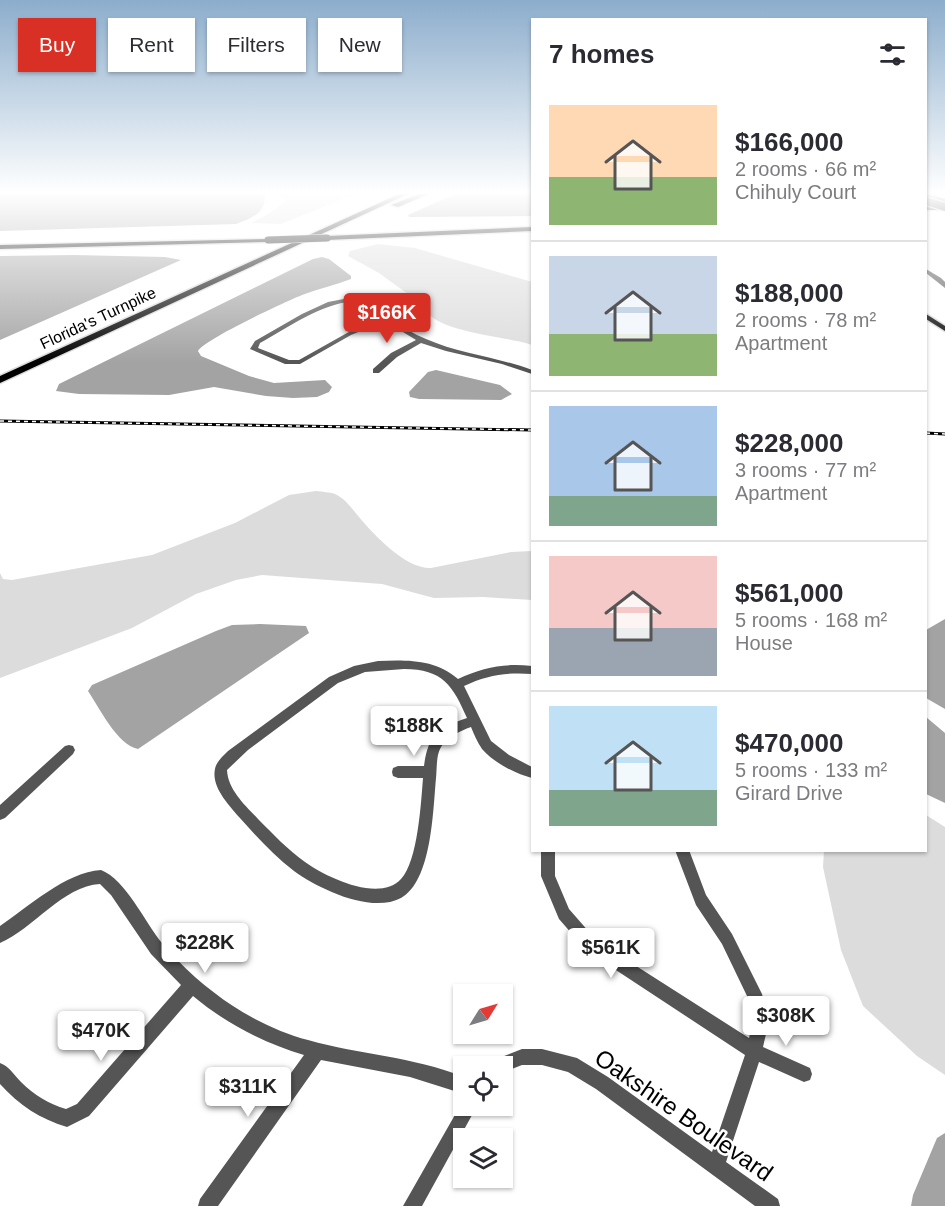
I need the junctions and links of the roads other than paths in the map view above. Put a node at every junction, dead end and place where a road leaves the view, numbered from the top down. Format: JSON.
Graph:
{"nodes":[{"id":1,"x":265,"y":250,"type":"edge"},
{"id":2,"x":281,"y":250,"type":"edge"},
{"id":3,"x":927,"y":272,"type":"edge"},
{"id":4,"x":945,"y":286,"type":"edge"},
{"id":5,"x":927,"y":309,"type":"edge"},
{"id":6,"x":927,"y":317,"type":"edge"},
{"id":7,"x":385,"y":318,"type":"junction"},
{"id":8,"x":945,"y":321,"type":"edge"},
{"id":9,"x":945,"y":329,"type":"edge"},
{"id":10,"x":421,"y":340,"type":"junction"},
{"id":11,"x":0,"y":371,"type":"edge"},
{"id":12,"x":376,"y":371,"type":"dead end"},
{"id":13,"x":531,"y":372,"type":"edge"},
{"id":14,"x":0,"y":380,"type":"edge"},
{"id":15,"x":531,"y":670,"type":"edge"},
{"id":16,"x":458,"y":684,"type":"junction"},
{"id":17,"x":472,"y":720,"type":"junction"},
{"id":18,"x":69,"y":750,"type":"dead end"},
{"id":19,"x":398,"y":772,"type":"dead end"},
{"id":20,"x":430,"y":772,"type":"junction"},
{"id":21,"x":531,"y":773,"type":"edge"},
{"id":22,"x":0,"y":814,"type":"edge"},
{"id":23,"x":548,"y":852,"type":"edge"},
{"id":24,"x":683,"y":852,"type":"edge"},
{"id":25,"x":0,"y":935,"type":"edge"},
{"id":26,"x":192,"y":985,"type":"junction"},
{"id":27,"x":317,"y":1051,"type":"junction"},
{"id":28,"x":754,"y":1051,"type":"junction"},
{"id":29,"x":513,"y":1061,"type":"edge"},
{"id":30,"x":0,"y":1071,"type":"edge"},
{"id":31,"x":804,"y":1074,"type":"dead end"},
{"id":32,"x":453,"y":1081,"type":"edge"},
{"id":33,"x":462,"y":1116,"type":"edge"},
{"id":34,"x":716,"y":1166,"type":"junction"},
{"id":35,"x":207,"y":1206,"type":"edge"},
{"id":36,"x":412,"y":1206,"type":"edge"},
{"id":37,"x":771,"y":1206,"type":"edge"}],
"edges":[{"from":1,"to":11,"type":"highway","name":"Florida's Turnpike"},
{"from":2,"to":14,"type":"highway","name":"Florida's Turnpike"},
{"from":3,"to":4,"type":"street"},
{"from":5,"to":8,"type":"main road"},
{"from":6,"to":9,"type":"main road"},
{"from":7,"to":7,"type":"street"},
{"from":7,"to":10,"type":"street"},
{"from":10,"to":12,"type":"street"},
{"from":10,"to":13,"type":"street"},
{"from":15,"to":16,"type":"street"},
{"from":16,"to":17,"type":"street"},
{"from":16,"to":20,"type":"street"},
{"from":17,"to":20,"type":"street"},
{"from":17,"to":21,"type":"street"},
{"from":18,"to":22,"type":"street"},
{"from":19,"to":20,"type":"street"},
{"from":23,"to":28,"type":"street"},
{"from":24,"to":28,"type":"street"},
{"from":25,"to":26,"type":"street"},
{"from":26,"to":27,"type":"street"},
{"from":26,"to":30,"type":"street"},
{"from":27,"to":32,"type":"street"},
{"from":27,"to":35,"type":"street"},
{"from":28,"to":31,"type":"street"},
{"from":28,"to":34,"type":"street"},
{"from":29,"to":34,"type":"street","name":"Oakshire Boulevard"},
{"from":33,"to":36,"type":"street"},
{"from":34,"to":37,"type":"street","name":"Oakshire Boulevard"}]}
